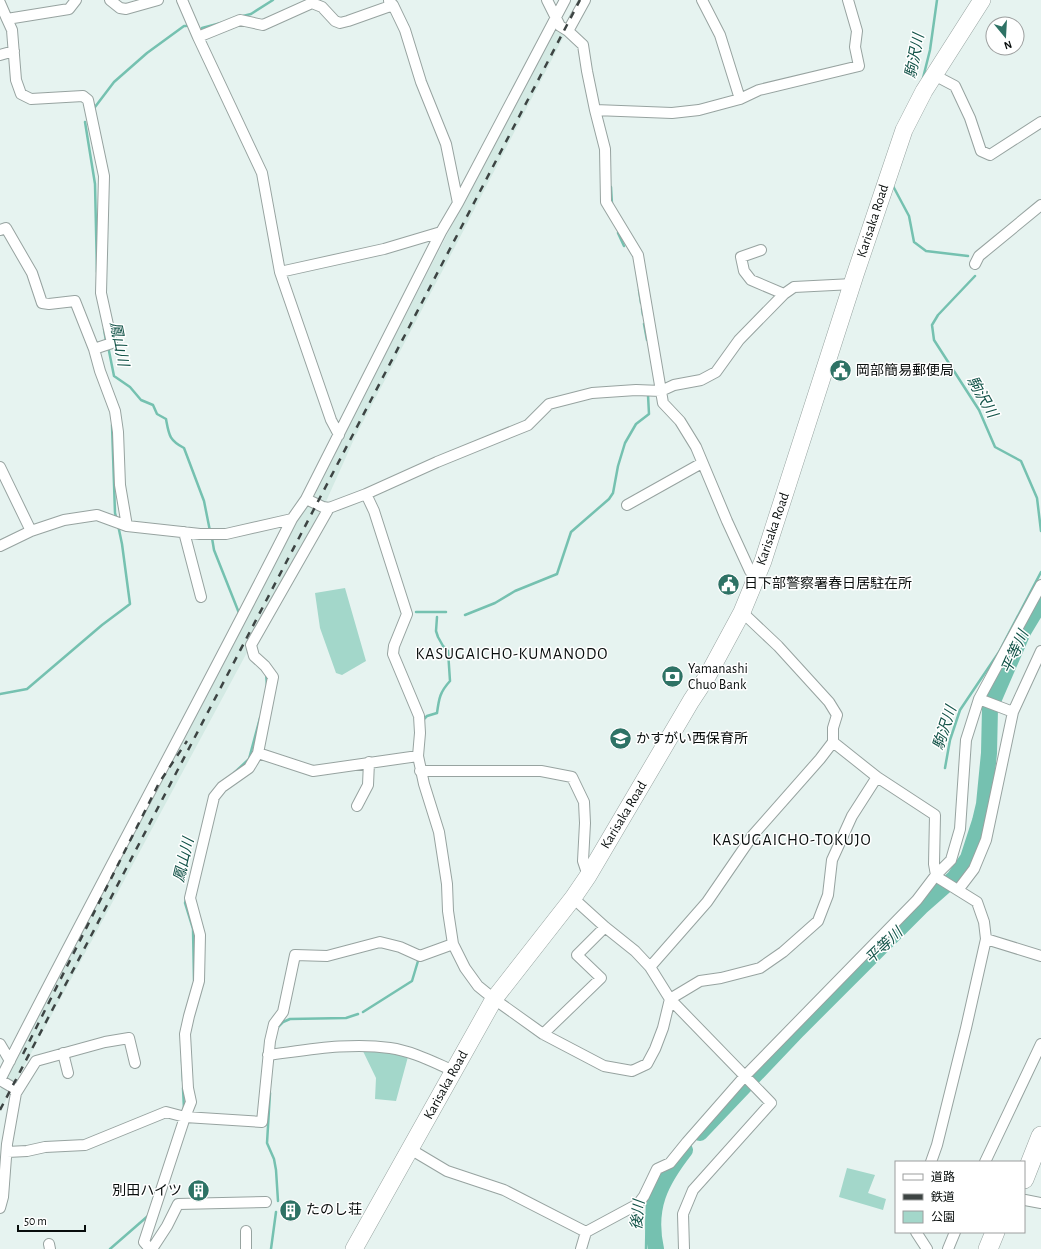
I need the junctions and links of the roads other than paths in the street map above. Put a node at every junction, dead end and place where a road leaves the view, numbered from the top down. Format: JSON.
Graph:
{"nodes":[{"id":1,"x":76,"y":0,"type":"edge"},
{"id":2,"x":110,"y":0,"type":"edge"},
{"id":3,"x":158,"y":0,"type":"edge"},
{"id":4,"x":182,"y":0,"type":"edge"},
{"id":5,"x":547,"y":0,"type":"edge"},
{"id":6,"x":565,"y":0,"type":"edge"},
{"id":7,"x":585,"y":0,"type":"edge"},
{"id":8,"x":702,"y":0,"type":"edge"},
{"id":9,"x":848,"y":0,"type":"edge"},
{"id":10,"x":982,"y":0,"type":"edge"},
{"id":11,"x":142,"y":2,"type":"edge"},
{"id":12,"x":390,"y":2,"type":"edge"},
{"id":13,"x":0,"y":3,"type":"edge"},
{"id":14,"x":8,"y":19,"type":"junction"},
{"id":15,"x":555,"y":19,"type":"junction"},
{"id":16,"x":568,"y":30,"type":"junction"},
{"id":17,"x":198,"y":37,"type":"junction"},
{"id":18,"x":14,"y":51,"type":"junction"},
{"id":19,"x":0,"y":55,"type":"edge"},
{"id":20,"x":934,"y":75,"type":"junction"},
{"id":21,"x":740,"y":99,"type":"junction"},
{"id":22,"x":594,"y":110,"type":"junction"},
{"id":23,"x":1041,"y":122,"type":"edge"},
{"id":24,"x":458,"y":203,"type":"junction"},
{"id":25,"x":1041,"y":205,"type":"edge"},
{"id":26,"x":0,"y":230,"type":"edge"},
{"id":27,"x":441,"y":232,"type":"junction"},
{"id":28,"x":761,"y":250,"type":"dead end"},
{"id":29,"x":975,"y":264,"type":"dead end"},
{"id":30,"x":280,"y":272,"type":"junction"},
{"id":31,"x":853,"y":284,"type":"junction"},
{"id":32,"x":784,"y":294,"type":"junction"},
{"id":33,"x":96,"y":348,"type":"junction"},
{"id":34,"x":661,"y":391,"type":"junction"},
{"id":35,"x":339,"y":435,"type":"junction"},
{"id":36,"x":702,"y":463,"type":"junction"},
{"id":37,"x":0,"y":467,"type":"edge"},
{"id":38,"x":366,"y":494,"type":"junction"},
{"id":39,"x":306,"y":499,"type":"junction"},
{"id":40,"x":627,"y":505,"type":"dead end"},
{"id":41,"x":326,"y":507,"type":"junction"},
{"id":42,"x":292,"y":519,"type":"junction"},
{"id":43,"x":127,"y":526,"type":"junction"},
{"id":44,"x":31,"y":531,"type":"junction"},
{"id":45,"x":184,"y":532,"type":"junction"},
{"id":46,"x":0,"y":546,"type":"edge"},
{"id":47,"x":756,"y":579,"type":"junction"},
{"id":48,"x":1041,"y":585,"type":"edge"},
{"id":49,"x":202,"y":597,"type":"dead end"},
{"id":50,"x":742,"y":612,"type":"junction"},
{"id":51,"x":1041,"y":651,"type":"edge"},
{"id":52,"x":979,"y":699,"type":"junction"},
{"id":53,"x":1013,"y":712,"type":"junction"},
{"id":54,"x":833,"y":742,"type":"junction"},
{"id":55,"x":258,"y":753,"type":"junction"},
{"id":56,"x":418,"y":756,"type":"junction"},
{"id":57,"x":369,"y":762,"type":"junction"},
{"id":58,"x":420,"y":771,"type":"junction"},
{"id":59,"x":877,"y":777,"type":"junction"},
{"id":60,"x":356,"y":806,"type":"dead end"},
{"id":61,"x":588,"y":876,"type":"junction"},
{"id":62,"x":938,"y":877,"type":"junction"},
{"id":63,"x":958,"y":890,"type":"junction"},
{"id":64,"x":573,"y":898,"type":"junction"},
{"id":65,"x":605,"y":927,"type":"junction"},
{"id":66,"x":986,"y":939,"type":"junction"},
{"id":67,"x":453,"y":944,"type":"junction"},
{"id":68,"x":1041,"y":956,"type":"edge"},
{"id":69,"x":650,"y":967,"type":"junction"},
{"id":70,"x":494,"y":999,"type":"junction"},
{"id":71,"x":670,"y":999,"type":"junction"},
{"id":72,"x":543,"y":1034,"type":"junction"},
{"id":73,"x":0,"y":1044,"type":"edge"},
{"id":74,"x":1041,"y":1044,"type":"edge"},
{"id":75,"x":63,"y":1053,"type":"junction"},
{"id":76,"x":268,"y":1055,"type":"junction"},
{"id":77,"x":10,"y":1061,"type":"junction"},
{"id":78,"x":135,"y":1063,"type":"dead end"},
{"id":79,"x":454,"y":1071,"type":"junction"},
{"id":80,"x":68,"y":1073,"type":"dead end"},
{"id":81,"x":744,"y":1077,"type":"junction"},
{"id":82,"x":0,"y":1080,"type":"edge"},
{"id":83,"x":16,"y":1093,"type":"junction"},
{"id":84,"x":184,"y":1117,"type":"junction"},
{"id":85,"x":1038,"y":1143,"type":"edge"},
{"id":86,"x":410,"y":1149,"type":"junction"},
{"id":87,"x":7,"y":1152,"type":"junction"},
{"id":88,"x":931,"y":1161,"type":"edge"},
{"id":89,"x":985,"y":1161,"type":"edge"},
{"id":90,"x":1025,"y":1168,"type":"edge"},
{"id":91,"x":1025,"y":1176,"type":"edge"},
{"id":92,"x":1025,"y":1200,"type":"dead end"},
{"id":93,"x":266,"y":1202,"type":"dead end"},
{"id":94,"x":1041,"y":1203,"type":"edge"},
{"id":95,"x":0,"y":1208,"type":"edge"},
{"id":96,"x":246,"y":1231,"type":"dead end"},
{"id":97,"x":586,"y":1232,"type":"junction"},
{"id":98,"x":917,"y":1233,"type":"edge"},
{"id":99,"x":955,"y":1233,"type":"edge"},
{"id":100,"x":995,"y":1233,"type":"edge"},
{"id":101,"x":1004,"y":1233,"type":"edge"},
{"id":102,"x":1007,"y":1233,"type":"edge"},
{"id":103,"x":151,"y":1249,"type":"edge"},
{"id":104,"x":246,"y":1249,"type":"edge"},
{"id":105,"x":354,"y":1249,"type":"edge"},
{"id":106,"x":582,"y":1249,"type":"edge"},
{"id":107,"x":684,"y":1249,"type":"edge"},
{"id":108,"x":927,"y":1249,"type":"edge"},
{"id":109,"x":948,"y":1249,"type":"edge"},
{"id":110,"x":988,"y":1249,"type":"edge"},
{"id":111,"x":998,"y":1249,"type":"edge"},
{"id":112,"x":1003,"y":1249,"type":"edge"}],
"edges":[{"from":1,"to":14,"type":"street"},
{"from":2,"to":11,"type":"street"},
{"from":3,"to":11,"type":"street"},
{"from":4,"to":17,"type":"street"},
{"from":5,"to":15,"type":"street"},
{"from":6,"to":15,"type":"street"},
{"from":7,"to":16,"type":"street"},
{"from":8,"to":21,"type":"street"},
{"from":9,"to":21,"type":"street"},
{"from":10,"to":20,"type":"highway","name":"Karisaka Road"},
{"from":12,"to":17,"type":"street"},
{"from":12,"to":24,"type":"street"},
{"from":13,"to":14,"type":"street"},
{"from":14,"to":18,"type":"street"},
{"from":15,"to":16,"type":"street"},
{"from":15,"to":24,"type":"street"},
{"from":16,"to":22,"type":"street"},
{"from":17,"to":30,"type":"street"},
{"from":18,"to":19,"type":"street"},
{"from":18,"to":33,"type":"street"},
{"from":20,"to":23,"type":"street"},
{"from":20,"to":31,"type":"highway","name":"Karisaka Road"},
{"from":21,"to":22,"type":"street"},
{"from":22,"to":34,"type":"street"},
{"from":24,"to":27,"type":"street"},
{"from":25,"to":29,"type":"street"},
{"from":26,"to":33,"type":"street"},
{"from":27,"to":30,"type":"street"},
{"from":27,"to":35,"type":"street"},
{"from":28,"to":32,"type":"street"},
{"from":30,"to":35,"type":"street"},
{"from":31,"to":32,"type":"street"},
{"from":31,"to":47,"type":"highway","name":"Karisaka Road"},
{"from":32,"to":34,"type":"street"},
{"from":33,"to":43,"type":"street"},
{"from":34,"to":36,"type":"street"},
{"from":34,"to":38,"type":"street"},
{"from":35,"to":39,"type":"street"},
{"from":36,"to":40,"type":"street"},
{"from":36,"to":47,"type":"street"},
{"from":37,"to":44,"type":"street"},
{"from":38,"to":41,"type":"street"},
{"from":38,"to":56,"type":"street"},
{"from":39,"to":41,"type":"street"},
{"from":39,"to":42,"type":"street"},
{"from":41,"to":55,"type":"street"},
{"from":42,"to":45,"type":"street"},
{"from":42,"to":77,"type":"street"},
{"from":43,"to":44,"type":"street"},
{"from":43,"to":45,"type":"street"},
{"from":44,"to":46,"type":"street"},
{"from":45,"to":49,"type":"street"},
{"from":47,"to":50,"type":"highway","name":"Karisaka Road"},
{"from":48,"to":52,"type":"street"},
{"from":50,"to":54,"type":"street"},
{"from":50,"to":61,"type":"highway","name":"Karisaka Road"},
{"from":51,"to":53,"type":"street"},
{"from":52,"to":53,"type":"street"},
{"from":52,"to":62,"type":"street"},
{"from":53,"to":63,"type":"street"},
{"from":54,"to":59,"type":"street"},
{"from":54,"to":69,"type":"street"},
{"from":55,"to":57,"type":"street"},
{"from":55,"to":84,"type":"street"},
{"from":56,"to":57,"type":"street"},
{"from":56,"to":58,"type":"street"},
{"from":57,"to":60,"type":"street"},
{"from":58,"to":61,"type":"street"},
{"from":58,"to":67,"type":"street"},
{"from":59,"to":62,"type":"street"},
{"from":59,"to":71,"type":"street"},
{"from":61,"to":64,"type":"highway","name":"Karisaka Road"},
{"from":62,"to":63,"type":"street"},
{"from":62,"to":81,"type":"street"},
{"from":63,"to":66,"type":"street"},
{"from":64,"to":65,"type":"street"},
{"from":64,"to":70,"type":"highway","name":"Karisaka Road"},
{"from":65,"to":69,"type":"street"},
{"from":65,"to":72,"type":"street"},
{"from":66,"to":68,"type":"street"},
{"from":66,"to":88,"type":"street"},
{"from":67,"to":70,"type":"street"},
{"from":67,"to":76,"type":"street"},
{"from":69,"to":71,"type":"street"},
{"from":70,"to":72,"type":"street"},
{"from":70,"to":79,"type":"highway","name":"Karisaka Road"},
{"from":71,"to":72,"type":"street"},
{"from":71,"to":81,"type":"street"},
{"from":73,"to":77,"type":"street"},
{"from":74,"to":89,"type":"street"},
{"from":75,"to":78,"type":"street"},
{"from":75,"to":80,"type":"street"},
{"from":75,"to":83,"type":"street"},
{"from":76,"to":79,"type":"street"},
{"from":76,"to":84,"type":"street"},
{"from":77,"to":82,"type":"street"},
{"from":79,"to":86,"type":"highway","name":"Karisaka Road"},
{"from":81,"to":97,"type":"street"},
{"from":81,"to":107,"type":"street"},
{"from":82,"to":83,"type":"street"},
{"from":83,"to":87,"type":"street"},
{"from":84,"to":87,"type":"street"},
{"from":84,"to":103,"type":"street"},
{"from":85,"to":90,"type":"highway"},
{"from":85,"to":91,"type":"highway"},
{"from":86,"to":97,"type":"street"},
{"from":86,"to":105,"type":"highway","name":"Karisaka Road"},
{"from":87,"to":95,"type":"street"},
{"from":92,"to":94,"type":"street"},
{"from":93,"to":103,"type":"street"},
{"from":96,"to":104,"type":"street"},
{"from":97,"to":106,"type":"street"},
{"from":98,"to":108,"type":"street"},
{"from":99,"to":109,"type":"street"},
{"from":100,"to":110,"type":"highway"},
{"from":101,"to":111,"type":"highway"},
{"from":102,"to":112,"type":"highway"}]}
